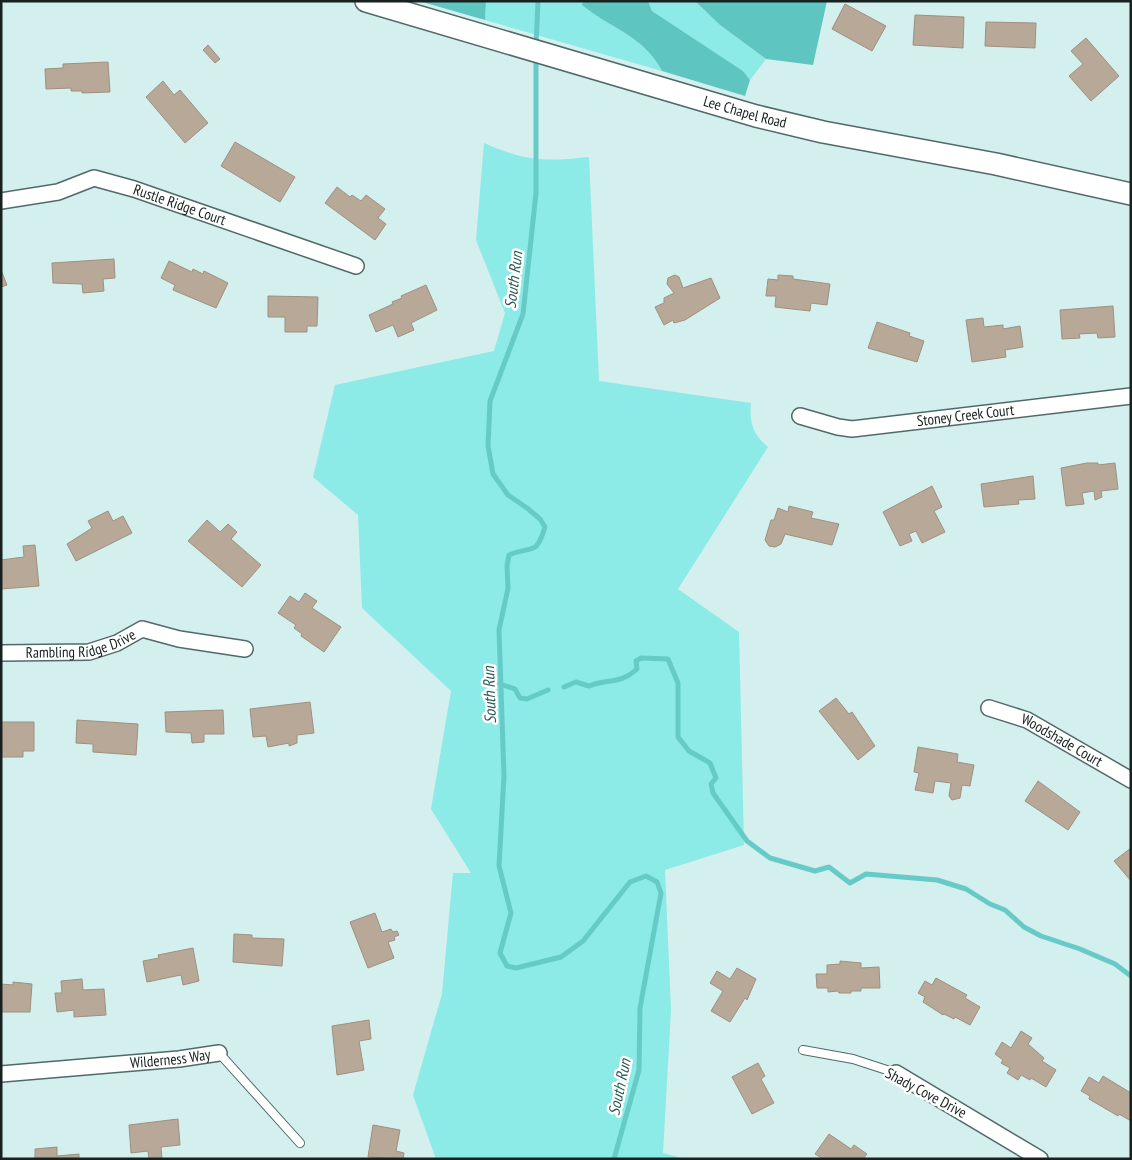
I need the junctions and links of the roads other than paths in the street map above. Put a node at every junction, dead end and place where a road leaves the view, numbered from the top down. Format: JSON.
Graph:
{"nodes":[{"id":1,"x":366,"y":1,"type":"edge"},
{"id":2,"x":1131,"y":194,"type":"edge"},
{"id":3,"x":1,"y":201,"type":"edge"},
{"id":4,"x":356,"y":266,"type":"dead end"},
{"id":5,"x":1131,"y":396,"type":"edge"},
{"id":6,"x":800,"y":416,"type":"dead end"},
{"id":7,"x":245,"y":649,"type":"dead end"},
{"id":8,"x":1,"y":652,"type":"edge"},
{"id":9,"x":989,"y":708,"type":"dead end"},
{"id":10,"x":1131,"y":780,"type":"edge"},
{"id":11,"x":803,"y":1050,"type":"dead end"},
{"id":12,"x":219,"y":1054,"type":"joint"},
{"id":13,"x":896,"y":1073,"type":"joint"},
{"id":14,"x":1,"y":1074,"type":"edge"},
{"id":15,"x":300,"y":1143,"type":"dead end"},
{"id":16,"x":1040,"y":1159,"type":"edge"}],
"edges":[{"from":1,"to":2,"type":"main road","name":"Lee Chapel Road"},
{"from":3,"to":4,"type":"street","name":"Rustle Ridge Court"},
{"from":5,"to":6,"type":"street","name":"Stoney Creek Court"},
{"from":7,"to":8,"type":"street","name":"Rambling Ridge Drive"},
{"from":9,"to":10,"type":"street","name":"Woodshade Court"},
{"from":11,"to":13,"type":"lane","name":"Shady Cove Drive"},
{"from":12,"to":14,"type":"street","name":"Wilderness Way"},
{"from":12,"to":15,"type":"lane","name":"Wilderness Way"},
{"from":13,"to":16,"type":"street","name":"Shady Cove Drive"}]}
